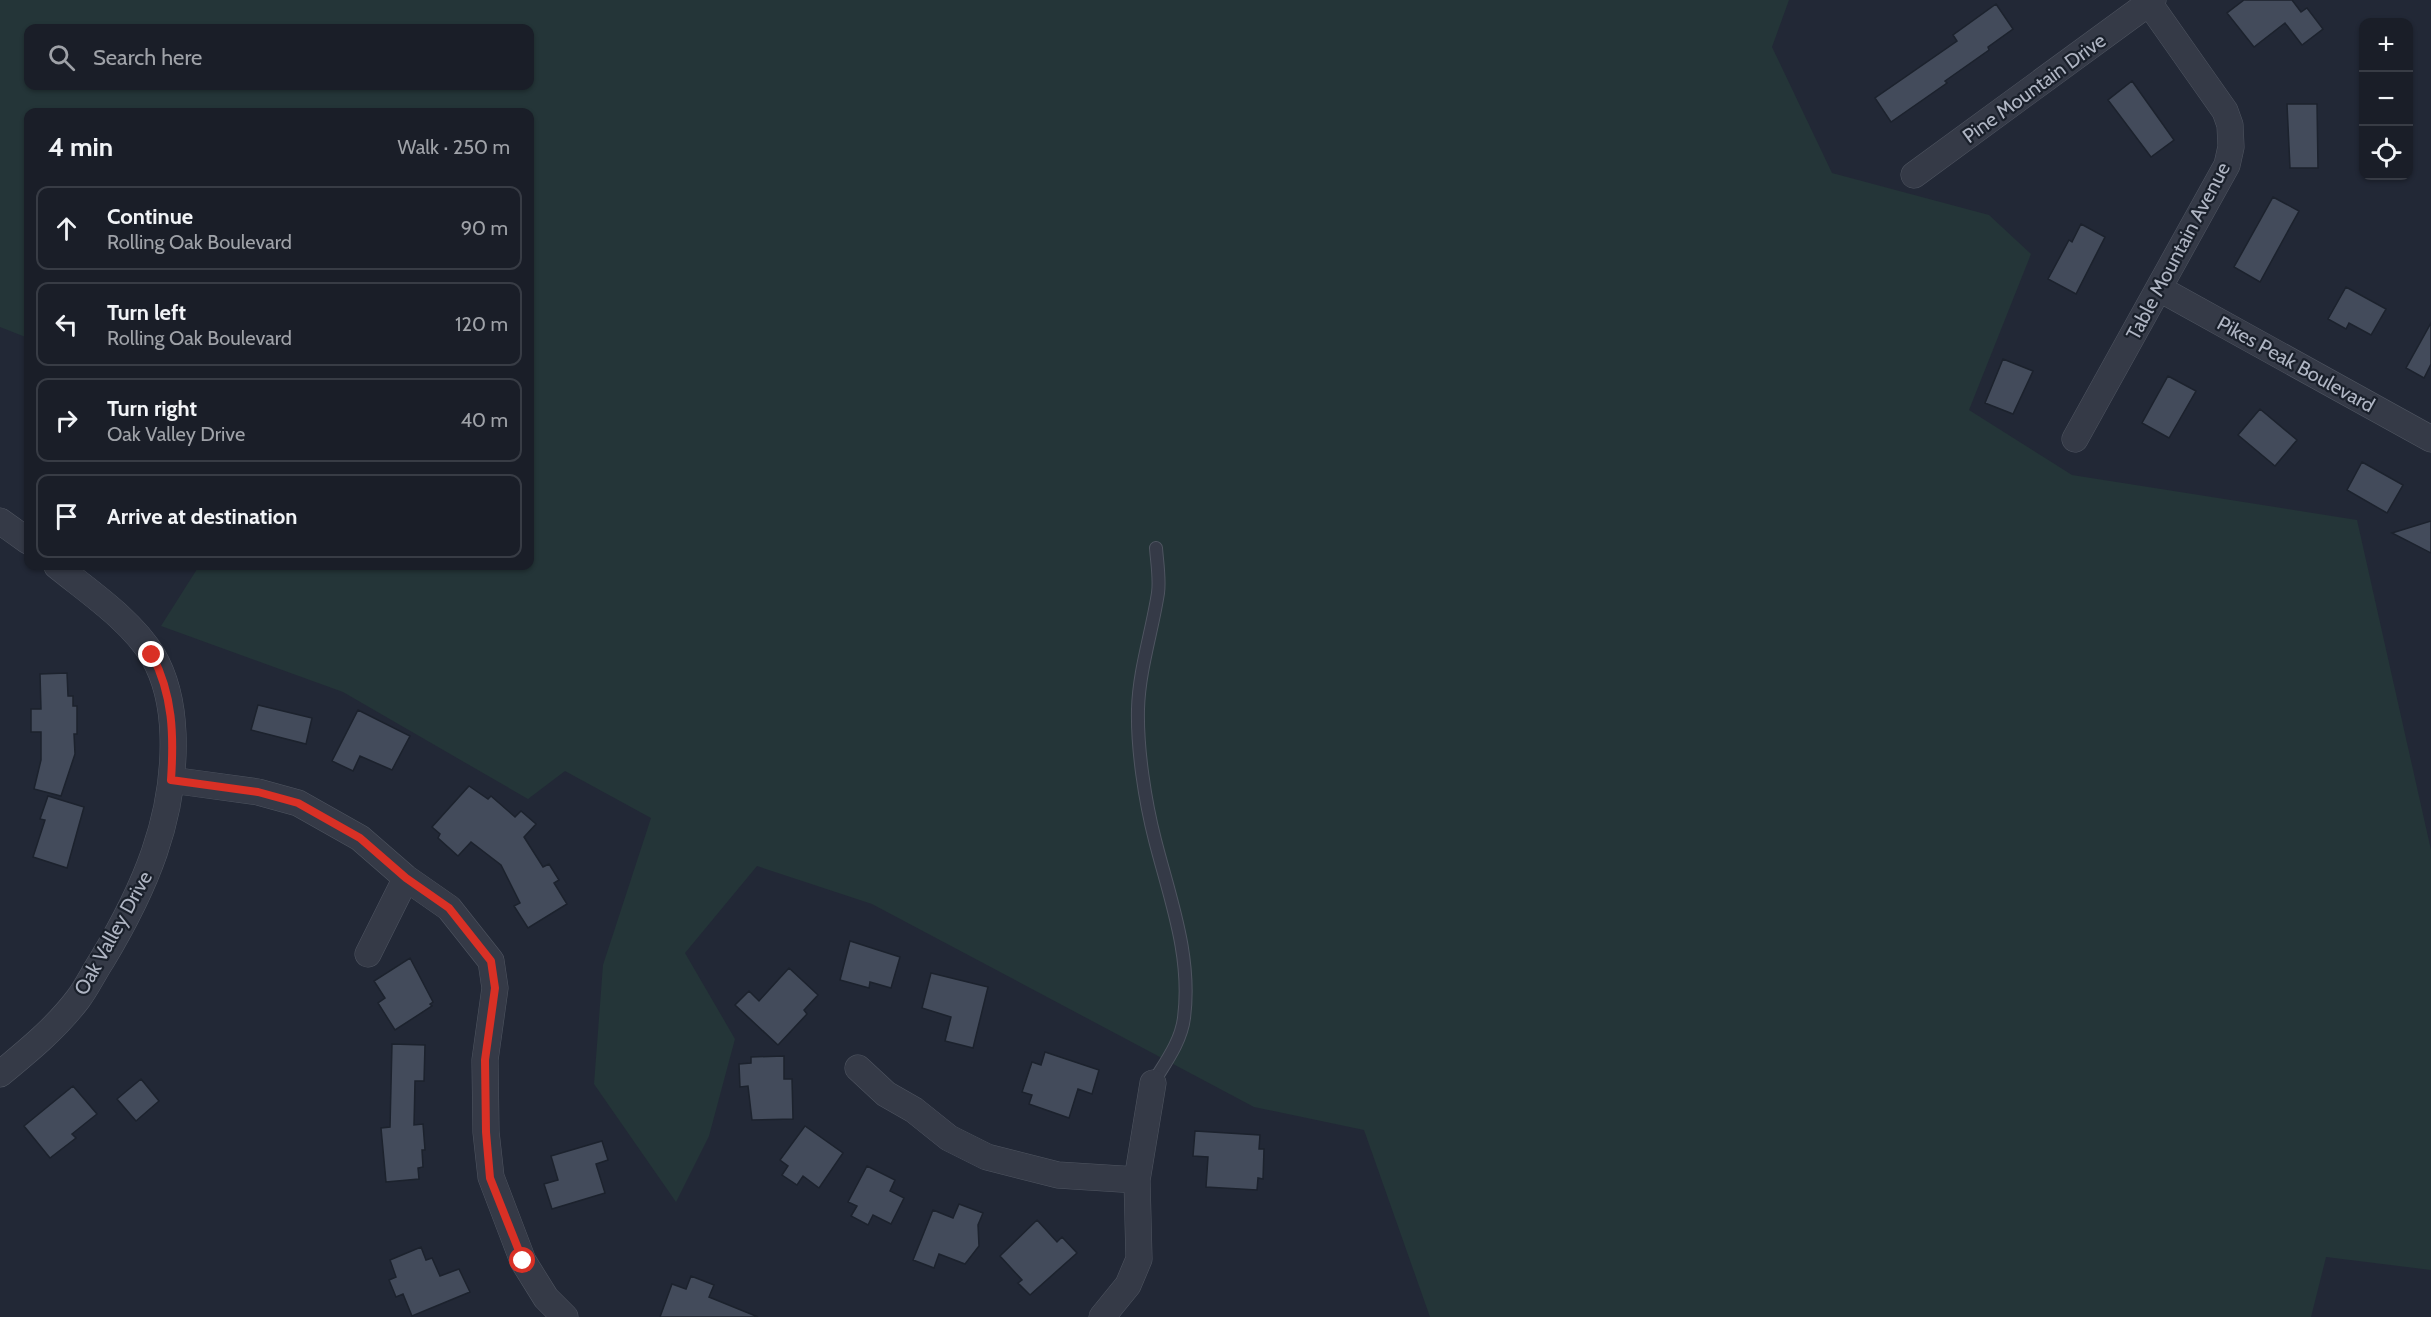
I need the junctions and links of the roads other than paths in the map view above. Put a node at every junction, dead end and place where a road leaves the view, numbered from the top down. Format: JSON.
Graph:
{"nodes":[{"id":1,"x":2151,"y":2,"type":"edge"},
{"id":2,"x":1914,"y":175,"type":"dead end"},
{"id":3,"x":2160,"y":289,"type":"junction"},
{"id":4,"x":2075,"y":439,"type":"dead end"},
{"id":5,"x":2431,"y":439,"type":"edge"},
{"id":6,"x":0,"y":521,"type":"edge"},
{"id":7,"x":24,"y":538,"type":"edge"},
{"id":8,"x":1156,"y":548,"type":"dead end"},
{"id":9,"x":62,"y":570,"type":"edge"},
{"id":10,"x":171,"y":780,"type":"junction"},
{"id":11,"x":406,"y":878,"type":"junction"},
{"id":12,"x":368,"y":954,"type":"dead end"},
{"id":13,"x":858,"y":1068,"type":"dead end"},
{"id":14,"x":0,"y":1074,"type":"edge"},
{"id":15,"x":1153,"y":1083,"type":"joint"},
{"id":16,"x":1137,"y":1180,"type":"junction"},
{"id":17,"x":565,"y":1317,"type":"edge"},
{"id":18,"x":1102,"y":1317,"type":"edge"}],
"edges":[{"from":1,"to":2,"type":"street","name":"Pine Mountain Drive"},
{"from":1,"to":3,"type":"street","name":"Table Mountain Avenue"},
{"from":3,"to":4,"type":"street","name":"Table Mountain Avenue"},
{"from":3,"to":5,"type":"street","name":"Pikes Peak Boulevard"},
{"from":6,"to":7,"type":"street"},
{"from":8,"to":15,"type":"lane"},
{"from":9,"to":10,"type":"street","name":"Oak Valley Drive"},
{"from":10,"to":11,"type":"street"},
{"from":10,"to":14,"type":"street","name":"Oak Valley Drive"},
{"from":11,"to":12,"type":"street"},
{"from":11,"to":17,"type":"street"},
{"from":13,"to":16,"type":"street"},
{"from":15,"to":16,"type":"street"},
{"from":16,"to":18,"type":"street"}]}
